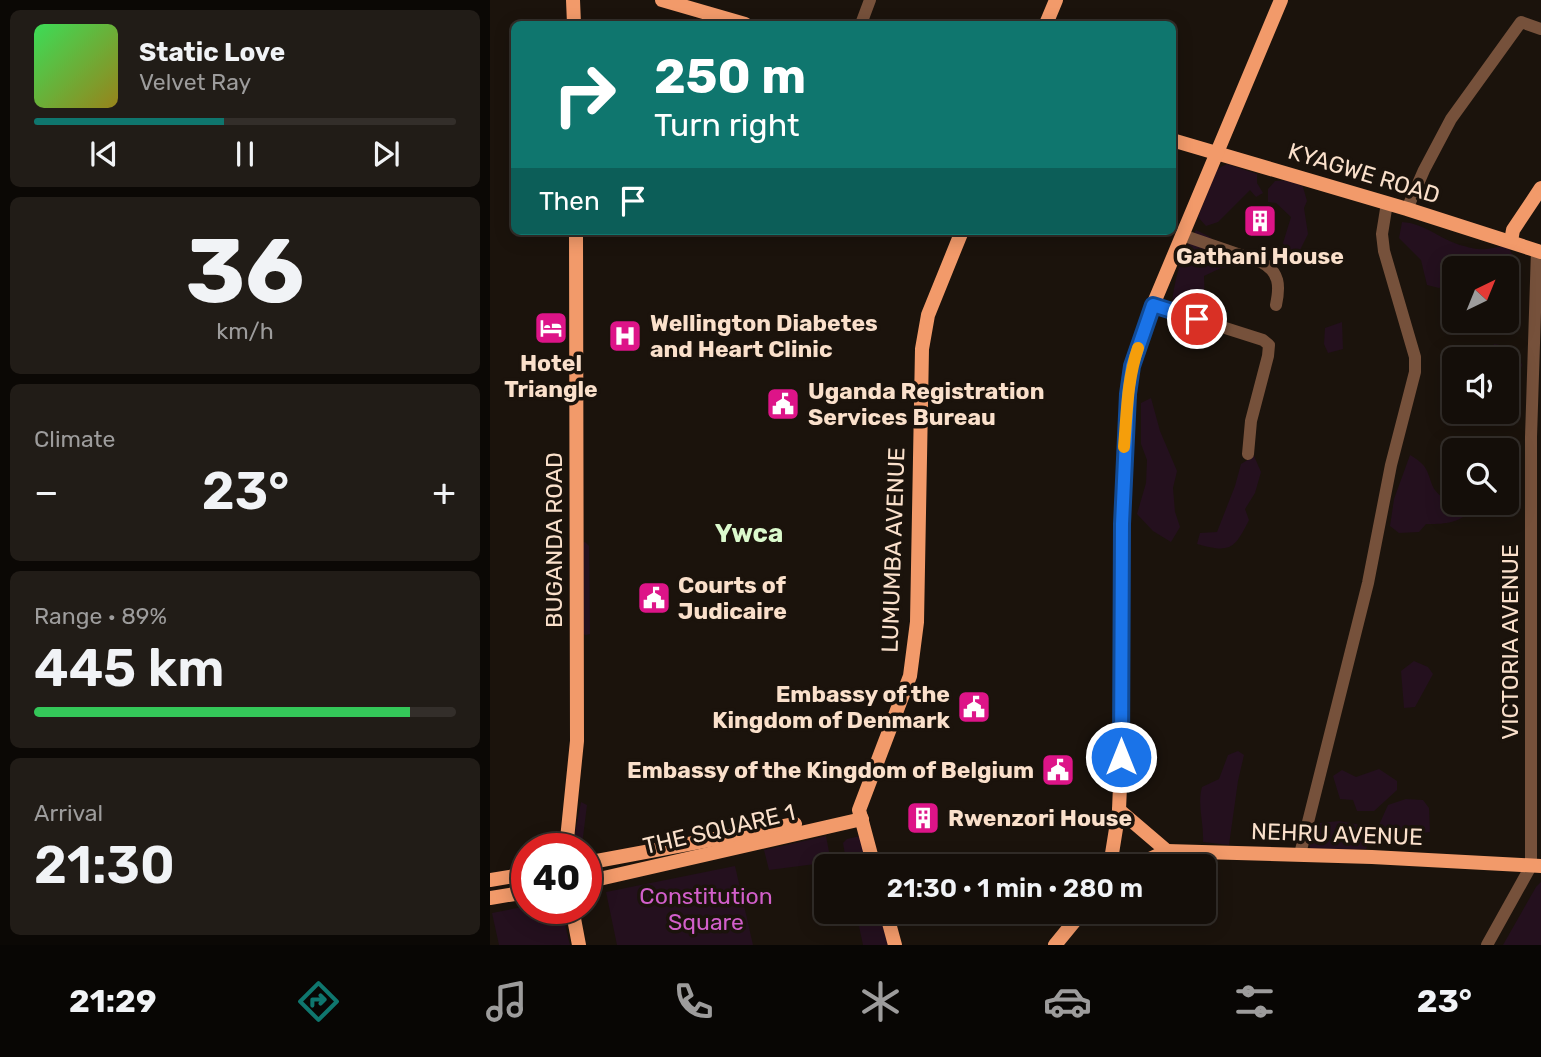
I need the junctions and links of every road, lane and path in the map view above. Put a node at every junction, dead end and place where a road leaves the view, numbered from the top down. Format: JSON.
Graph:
{"nodes":[{"id":1,"x":573,"y":0,"type":"edge"},
{"id":2,"x":662,"y":0,"type":"edge"},
{"id":3,"x":870,"y":0,"type":"edge"},
{"id":4,"x":1056,"y":0,"type":"edge"},
{"id":5,"x":1281,"y":0,"type":"edge"},
{"id":6,"x":573,"y":21,"type":"edge"},
{"id":7,"x":735,"y":21,"type":"edge"},
{"id":8,"x":862,"y":21,"type":"edge"},
{"id":9,"x":1047,"y":21,"type":"edge"},
{"id":10,"x":1541,"y":30,"type":"edge"},
{"id":11,"x":1176,"y":142,"type":"edge"},
{"id":12,"x":1216,"y":152,"type":"junction"},
{"id":13,"x":1541,"y":188,"type":"edge"},
{"id":14,"x":1387,"y":204,"type":"junction"},
{"id":15,"x":1407,"y":209,"type":"junction"},
{"id":16,"x":576,"y":235,"type":"edge"},
{"id":17,"x":960,"y":235,"type":"edge"},
{"id":18,"x":1182,"y":235,"type":"junction"},
{"id":19,"x":1511,"y":241,"type":"junction"},
{"id":20,"x":1539,"y":251,"type":"edge"},
{"id":21,"x":1153,"y":305,"type":"junction"},
{"id":22,"x":1276,"y":305,"type":"dead end"},
{"id":23,"x":1248,"y":454,"type":"dead end"},
{"id":24,"x":1119,"y":810,"type":"junction"},
{"id":25,"x":860,"y":815,"type":"junction"},
{"id":26,"x":568,"y":833,"type":"edge"},
{"id":27,"x":1167,"y":851,"type":"junction"},
{"id":28,"x":871,"y":854,"type":"edge"},
{"id":29,"x":1112,"y":854,"type":"edge"},
{"id":30,"x":1160,"y":854,"type":"edge"},
{"id":31,"x":1300,"y":854,"type":"junction"},
{"id":32,"x":602,"y":860,"type":"edge"},
{"id":33,"x":1536,"y":866,"type":"edge"},
{"id":34,"x":511,"y":877,"type":"edge"},
{"id":35,"x":602,"y":879,"type":"edge"},
{"id":36,"x":490,"y":880,"type":"edge"},
{"id":37,"x":511,"y":895,"type":"edge"},
{"id":38,"x":490,"y":898,"type":"edge"},
{"id":39,"x":575,"y":924,"type":"edge"},
{"id":40,"x":889,"y":924,"type":"edge"},
{"id":41,"x":1072,"y":924,"type":"edge"},
{"id":42,"x":579,"y":945,"type":"edge"},
{"id":43,"x":895,"y":945,"type":"edge"},
{"id":44,"x":1055,"y":945,"type":"edge"},
{"id":45,"x":1487,"y":945,"type":"edge"}],
"edges":[{"from":1,"to":6,"type":"main road"},
{"from":2,"to":7,"type":"main road"},
{"from":3,"to":8,"type":"street"},
{"from":4,"to":9,"type":"main road"},
{"from":5,"to":12,"type":"main road"},
{"from":10,"to":15,"type":"street"},
{"from":11,"to":12,"type":"main road","name":"KYAGWE ROAD"},
{"from":12,"to":14,"type":"main road","name":"KYAGWE ROAD"},
{"from":12,"to":18,"type":"main road"},
{"from":13,"to":19,"type":"main road"},
{"from":14,"to":15,"type":"main road","name":"KYAGWE ROAD"},
{"from":14,"to":31,"type":"street"},
{"from":15,"to":19,"type":"main road","name":"KYAGWE ROAD"},
{"from":16,"to":26,"type":"main road","name":"BUGANDA ROAD"},
{"from":17,"to":25,"type":"main road","name":"LUMUMBA AVENUE"},
{"from":18,"to":21,"type":"main road"},
{"from":18,"to":22,"type":"street"},
{"from":19,"to":20,"type":"main road","name":"KYAGWE ROAD"},
{"from":20,"to":33,"type":"street","name":"VICTORIA AVENUE"},
{"from":21,"to":23,"type":"street"},
{"from":21,"to":24,"type":"main road"},
{"from":24,"to":27,"type":"main road"},
{"from":24,"to":29,"type":"main road"},
{"from":25,"to":28,"type":"main road"},
{"from":25,"to":32,"type":"main road","name":"THE SQUARE 1"},
{"from":25,"to":35,"type":"main road","name":"THE SQUARE 1"},
{"from":27,"to":30,"type":"main road","name":"NEHRU AVENUE"},
{"from":27,"to":31,"type":"main road","name":"NEHRU AVENUE"},
{"from":31,"to":33,"type":"main road","name":"NEHRU AVENUE"},
{"from":33,"to":45,"type":"street"},
{"from":34,"to":36,"type":"main road"},
{"from":37,"to":38,"type":"main road"},
{"from":39,"to":42,"type":"main road"},
{"from":40,"to":43,"type":"main road"},
{"from":41,"to":44,"type":"main road"}]}
